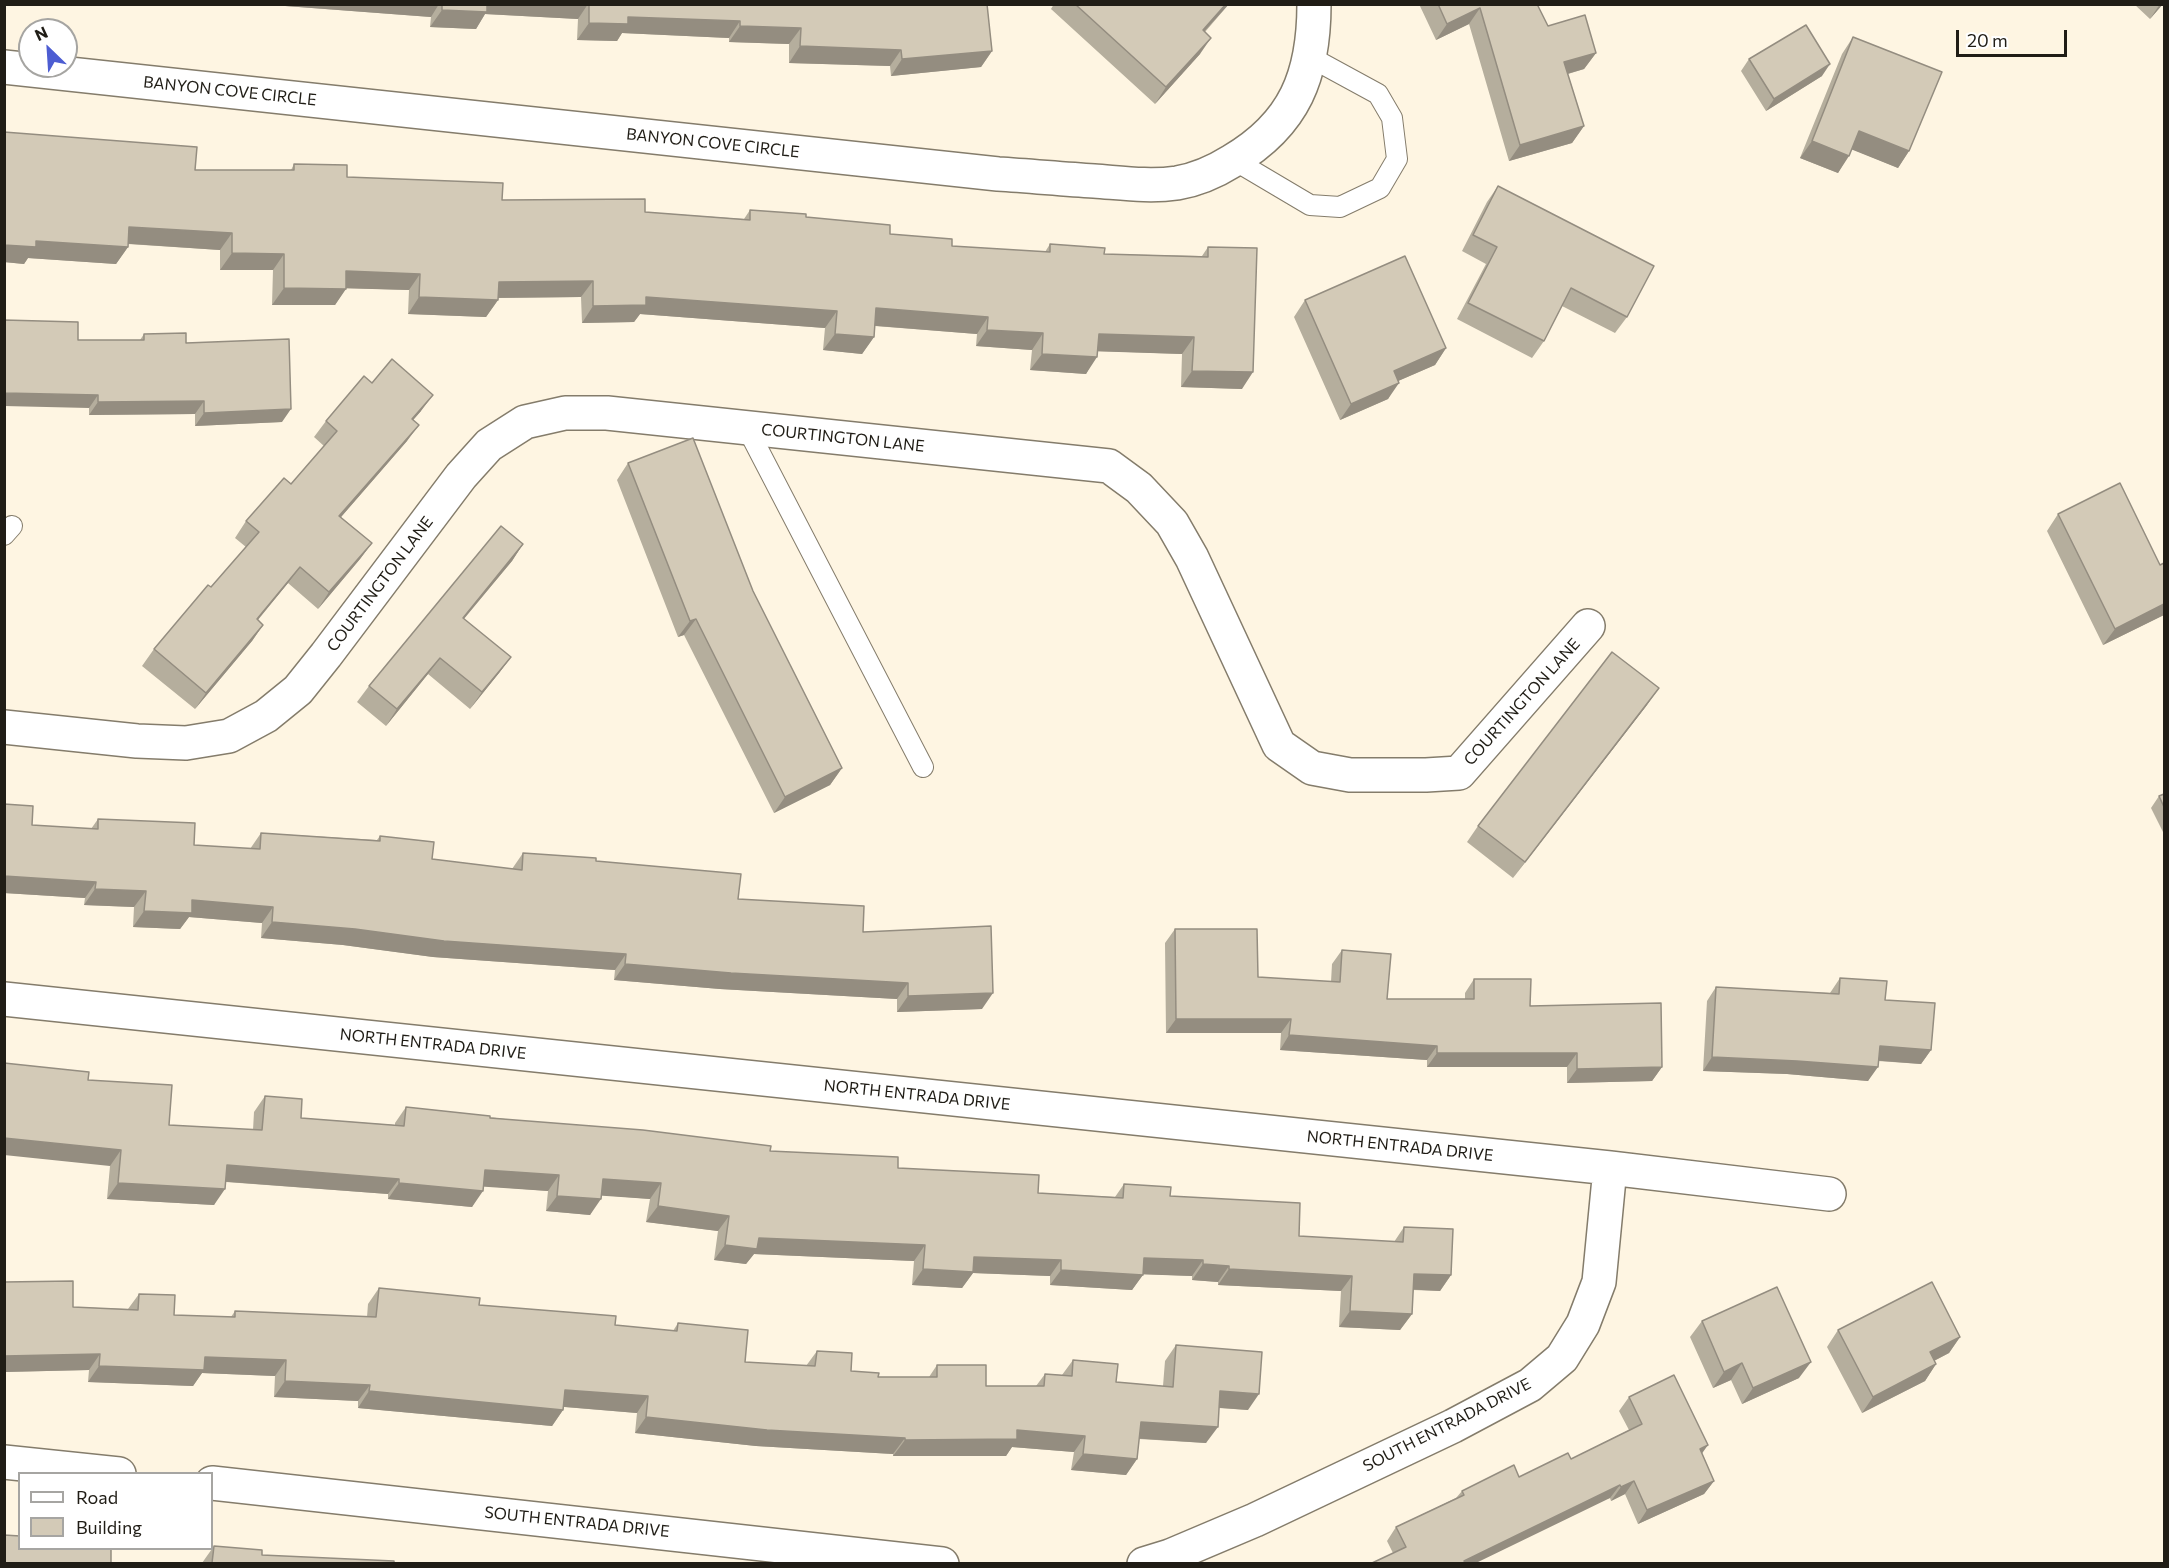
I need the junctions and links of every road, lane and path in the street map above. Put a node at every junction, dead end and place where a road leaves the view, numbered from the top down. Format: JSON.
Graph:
{"nodes":[{"id":1,"x":1314,"y":4,"type":"edge"},
{"id":2,"x":1310,"y":57,"type":"junction"},
{"id":3,"x":4,"y":67,"type":"edge"},
{"id":4,"x":1234,"y":160,"type":"junction"},
{"id":5,"x":747,"y":428,"type":"junction"},
{"id":6,"x":1588,"y":626,"type":"dead end"},
{"id":7,"x":4,"y":727,"type":"edge"},
{"id":8,"x":923,"y":767,"type":"dead end"},
{"id":9,"x":4,"y":999,"type":"edge"},
{"id":10,"x":1610,"y":1168,"type":"junction"},
{"id":11,"x":1829,"y":1194,"type":"dead end"},
{"id":12,"x":4,"y":1462,"type":"edge"},
{"id":13,"x":109,"y":1472,"type":"edge"},
{"id":14,"x":213,"y":1483,"type":"edge"},
{"id":15,"x":942,"y":1563,"type":"edge"},
{"id":16,"x":1144,"y":1563,"type":"edge"}],
"edges":[{"from":1,"to":2,"type":"street","name":"BANYON COVE CIRCLE"},
{"from":2,"to":4,"type":"street","name":"BANYON COVE CIRCLE"},
{"from":2,"to":4,"type":"lane"},
{"from":3,"to":4,"type":"street","name":"BANYON COVE CIRCLE"},
{"from":5,"to":6,"type":"street","name":"COURTINGTON LANE"},
{"from":5,"to":7,"type":"street","name":"COURTINGTON LANE"},
{"from":5,"to":8,"type":"lane"},
{"from":9,"to":10,"type":"street","name":"NORTH ENTRADA DRIVE"},
{"from":10,"to":11,"type":"street","name":"NORTH ENTRADA DRIVE"},
{"from":10,"to":16,"type":"street","name":"SOUTH ENTRADA DRIVE"},
{"from":12,"to":13,"type":"street"},
{"from":14,"to":15,"type":"street","name":"SOUTH ENTRADA DRIVE"}]}
